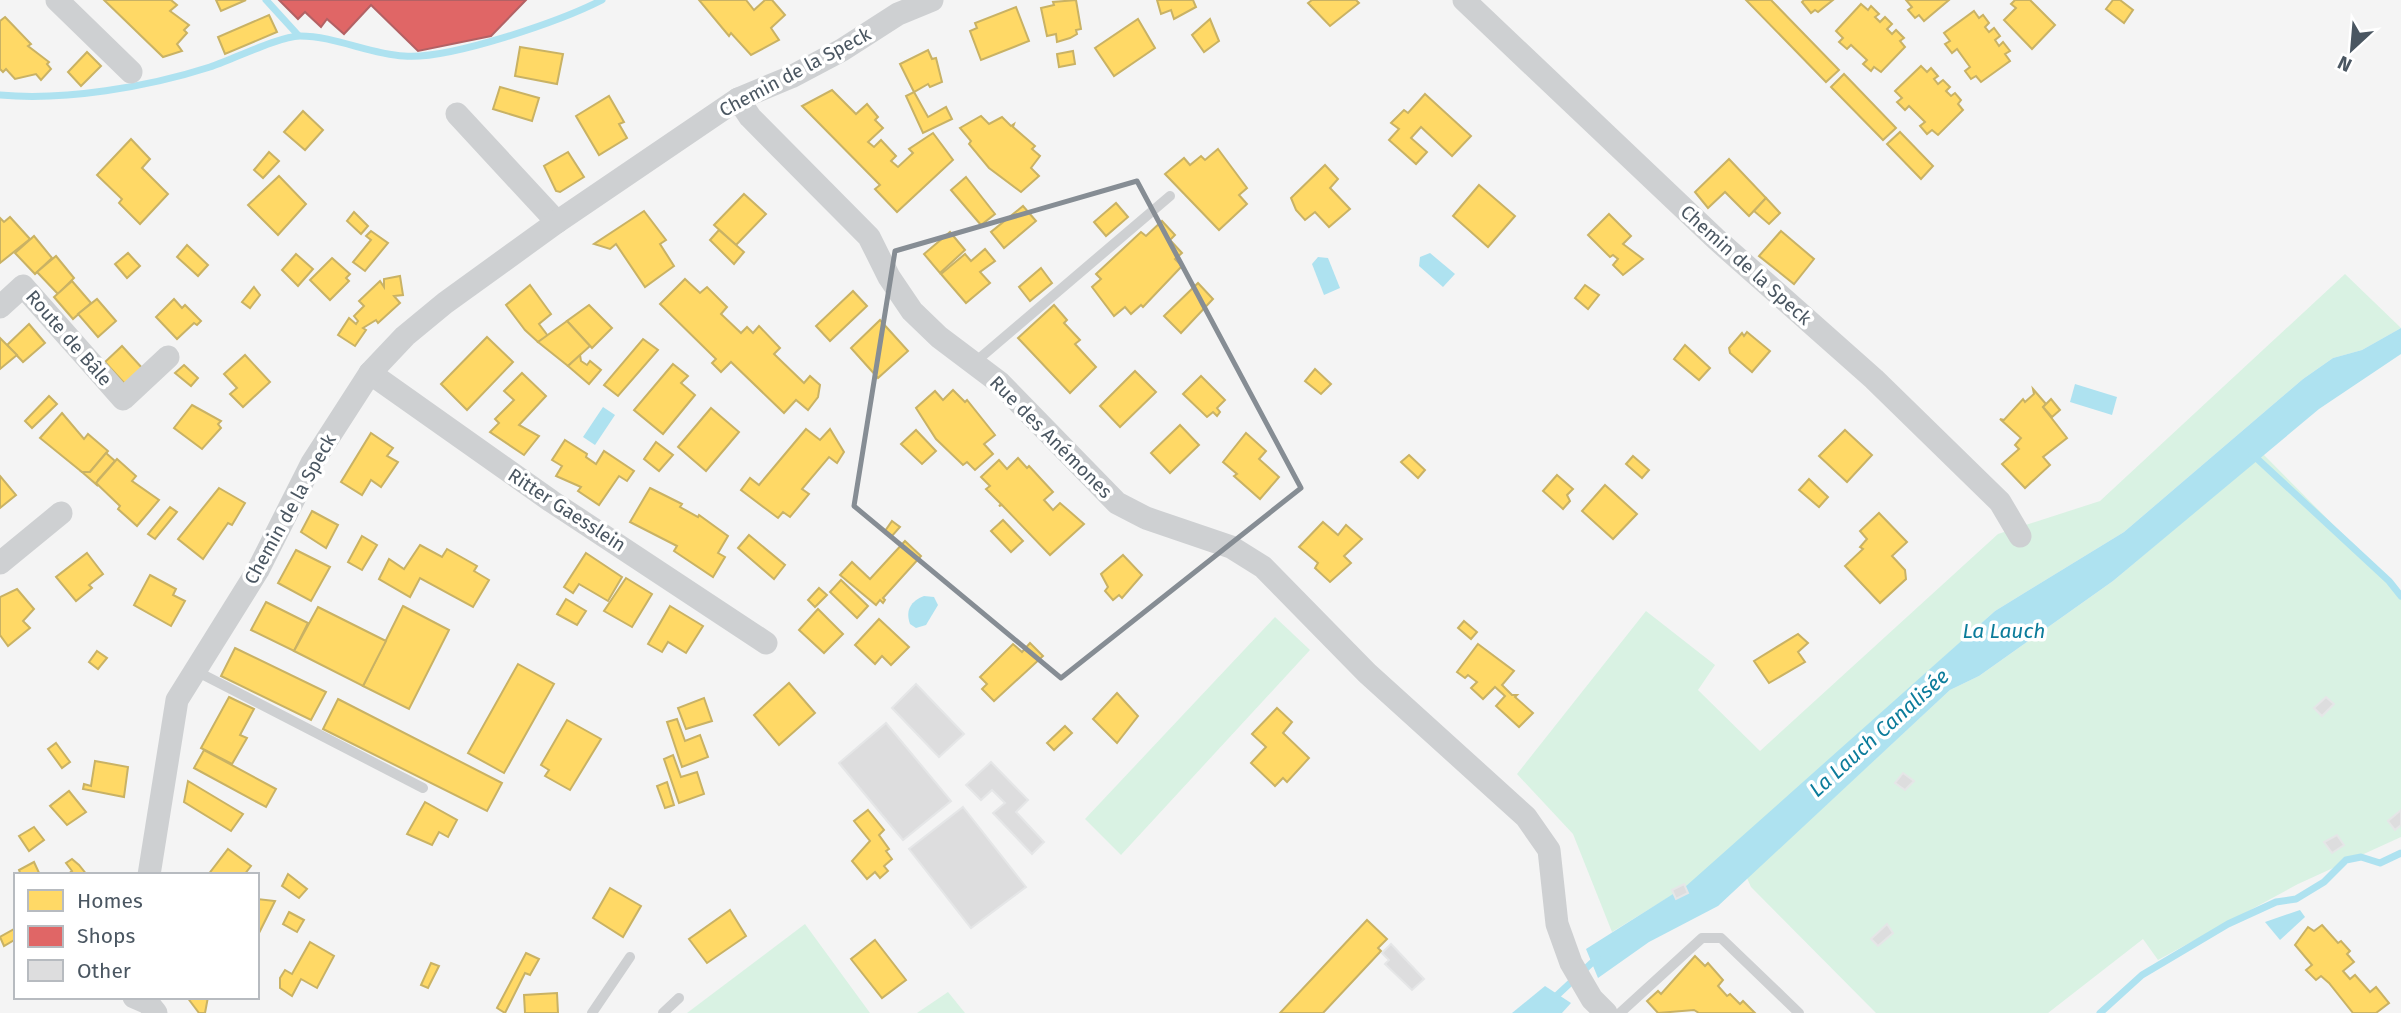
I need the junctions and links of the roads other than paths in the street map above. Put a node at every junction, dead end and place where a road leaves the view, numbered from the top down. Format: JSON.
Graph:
{"nodes":[{"id":1,"x":57,"y":0,"type":"edge"},
{"id":2,"x":932,"y":0,"type":"edge"},
{"id":3,"x":1464,"y":0,"type":"edge"},
{"id":4,"x":131,"y":72,"type":"dead end"},
{"id":5,"x":738,"y":99,"type":"junction"},
{"id":6,"x":457,"y":114,"type":"dead end"},
{"id":7,"x":1170,"y":196,"type":"dead end"},
{"id":8,"x":557,"y":222,"type":"junction"},
{"id":9,"x":0,"y":307,"type":"edge"},
{"id":10,"x":168,"y":357,"type":"dead end"},
{"id":11,"x":974,"y":363,"type":"junction"},
{"id":12,"x":370,"y":373,"type":"junction"},
{"id":13,"x":61,"y":513,"type":"dead end"},
{"id":14,"x":2020,"y":536,"type":"dead end"},
{"id":15,"x":0,"y":562,"type":"edge"},
{"id":16,"x":766,"y":643,"type":"dead end"},
{"id":17,"x":194,"y":670,"type":"junction"},
{"id":18,"x":423,"y":788,"type":"dead end"},
{"id":19,"x":149,"y":873,"type":"edge"},
{"id":20,"x":630,"y":957,"type":"dead end"},
{"id":21,"x":679,"y":998,"type":"dead end"},
{"id":22,"x":139,"y":999,"type":"edge"},
{"id":23,"x":1599,"y":1006,"type":"edge"},
{"id":24,"x":156,"y":1013,"type":"edge"},
{"id":25,"x":592,"y":1013,"type":"edge"},
{"id":26,"x":663,"y":1013,"type":"edge"},
{"id":27,"x":1620,"y":1013,"type":"edge"},
{"id":28,"x":1799,"y":1013,"type":"edge"}],
"edges":[{"from":1,"to":4,"type":"street"},
{"from":2,"to":5,"type":"street","name":"Chemin de la Speck"},
{"from":3,"to":14,"type":"street","name":"Chemin de la Speck"},
{"from":5,"to":8,"type":"street","name":"Chemin de la Speck"},
{"from":5,"to":11,"type":"street","name":"Rue des Anémones"},
{"from":6,"to":8,"type":"street"},
{"from":7,"to":11,"type":"lane"},
{"from":8,"to":12,"type":"street","name":"Chemin de la Speck"},
{"from":9,"to":10,"type":"street","name":"Route de Bâle"},
{"from":11,"to":23,"type":"street","name":"Rue des Anémones"},
{"from":12,"to":16,"type":"street","name":"Ritter Gaesslein"},
{"from":12,"to":17,"type":"street","name":"Chemin de la Speck"},
{"from":13,"to":15,"type":"street"},
{"from":17,"to":18,"type":"lane"},
{"from":17,"to":19,"type":"street","name":"Chemin de la Speck"},
{"from":20,"to":25,"type":"lane"},
{"from":21,"to":26,"type":"lane"},
{"from":22,"to":24,"type":"street"},
{"from":27,"to":28,"type":"lane"}]}
